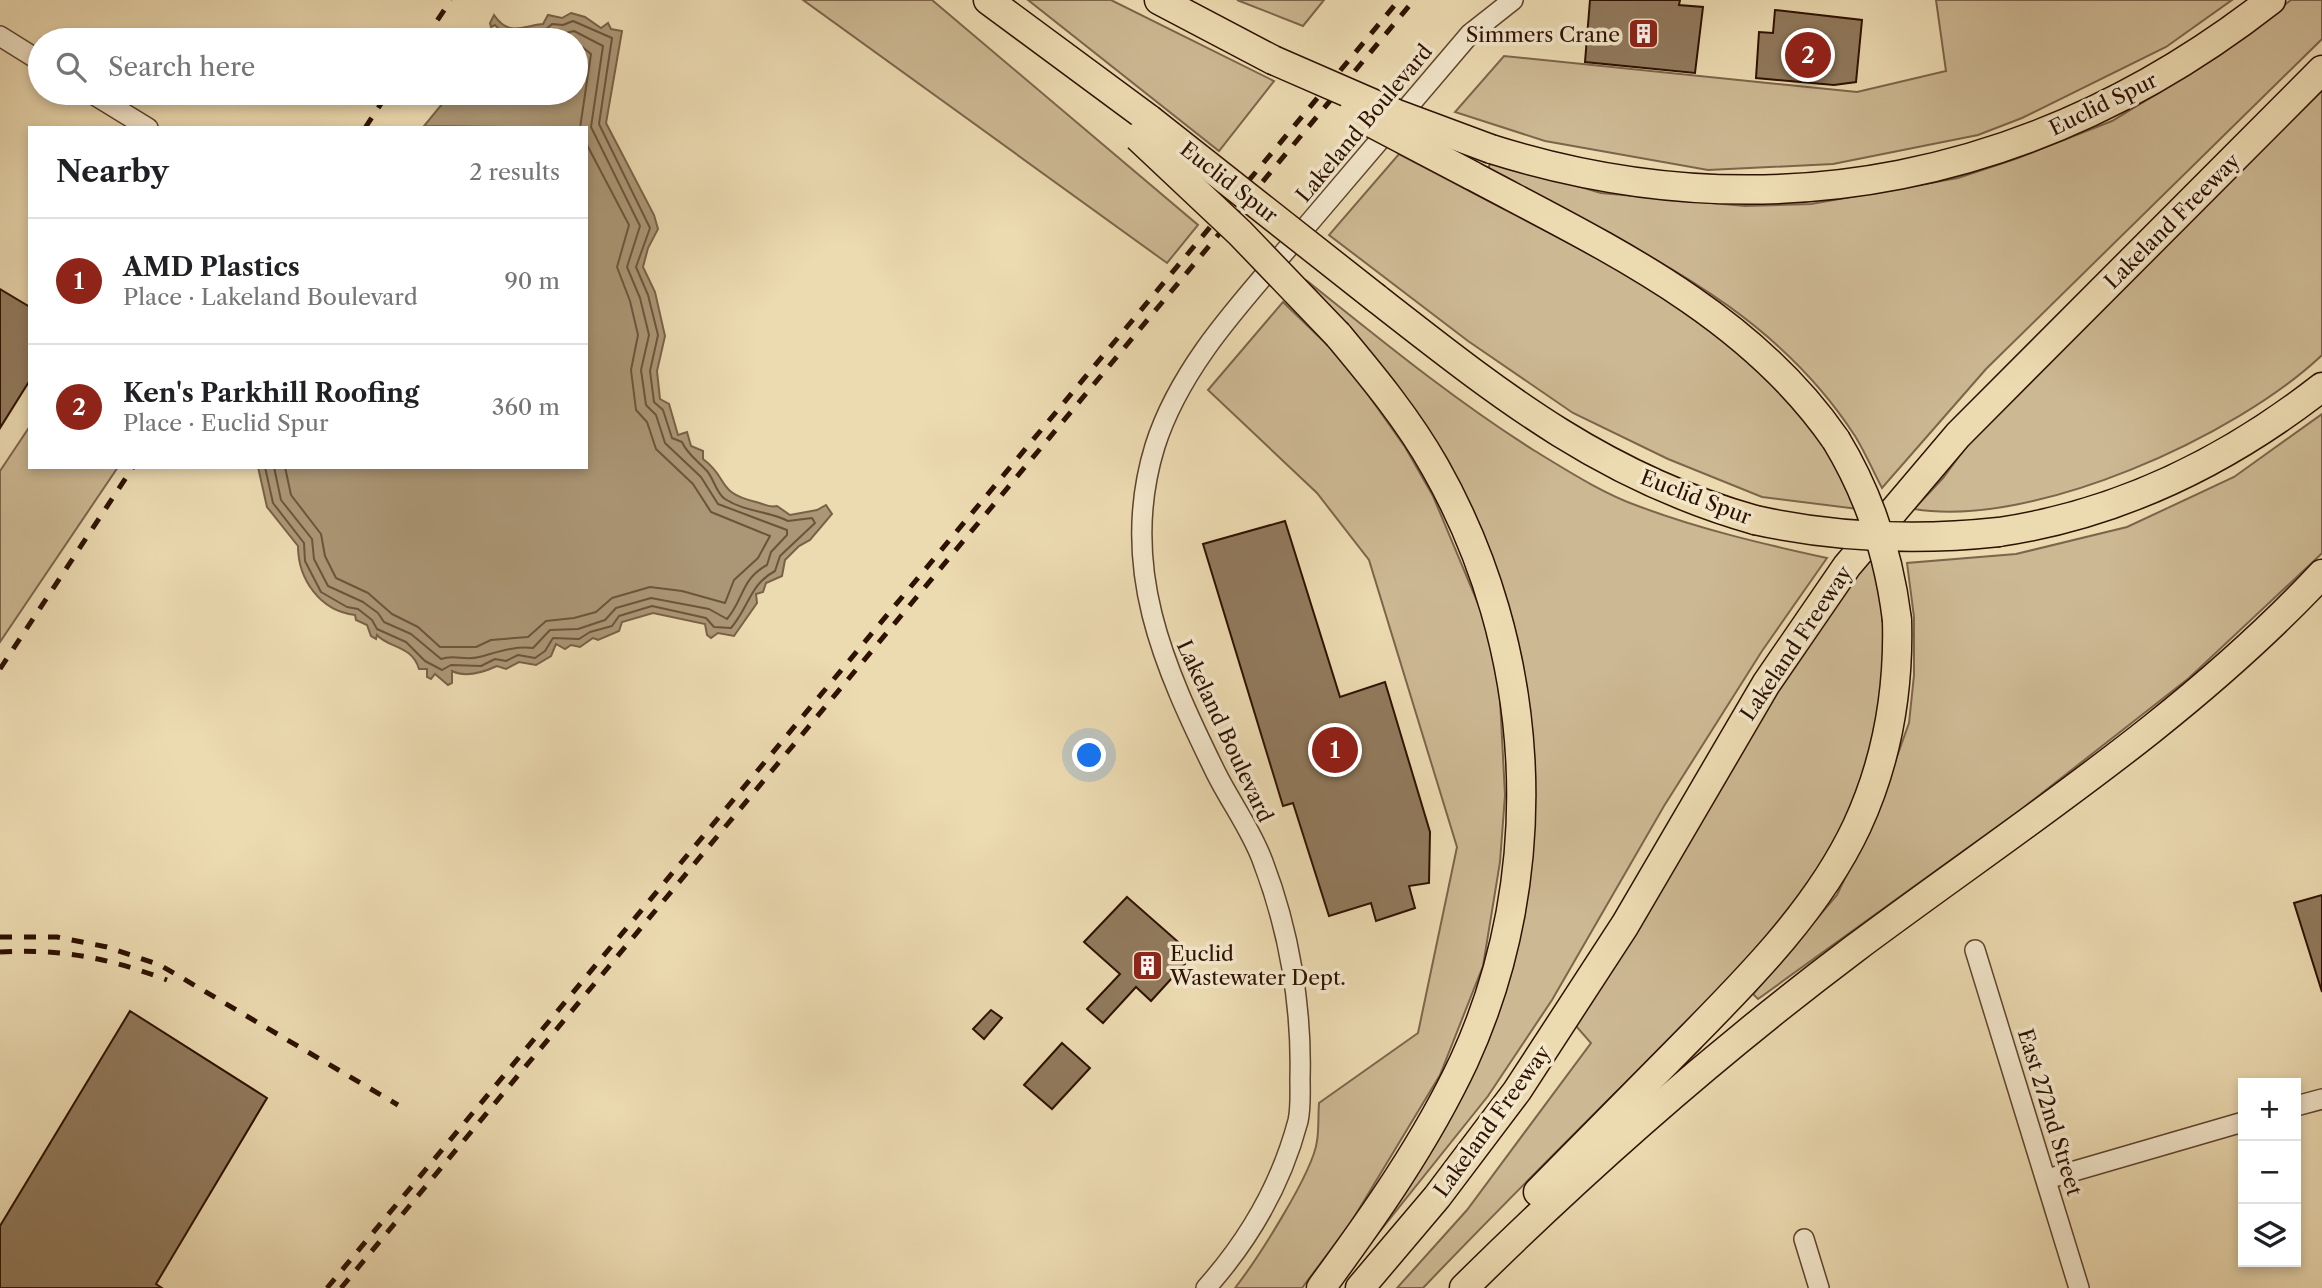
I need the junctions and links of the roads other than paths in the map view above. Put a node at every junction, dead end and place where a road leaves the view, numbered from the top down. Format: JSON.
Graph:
{"nodes":[{"id":1,"x":1159,"y":0,"type":"edge"},
{"id":2,"x":1513,"y":0,"type":"edge"},
{"id":3,"x":2271,"y":0,"type":"edge"},
{"id":4,"x":995,"y":6,"type":"edge"},
{"id":5,"x":0,"y":36,"type":"edge"},
{"id":6,"x":28,"y":54,"type":"edge"},
{"id":7,"x":1273,"y":60,"type":"junction"},
{"id":8,"x":2322,"y":70,"type":"edge"},
{"id":9,"x":111,"y":105,"type":"edge"},
{"id":10,"x":145,"y":126,"type":"edge"},
{"id":11,"x":1144,"y":128,"type":"junction"},
{"id":12,"x":2322,"y":387,"type":"edge"},
{"id":13,"x":2322,"y":574,"type":"edge"},
{"id":14,"x":1975,"y":950,"type":"dead end"},
{"id":15,"x":2322,"y":1099,"type":"edge"},
{"id":16,"x":2301,"y":1105,"type":"edge"},
{"id":17,"x":2238,"y":1123,"type":"edge"},
{"id":18,"x":2048,"y":1179,"type":"junction"},
{"id":19,"x":1804,"y":1239,"type":"dead end"},
{"id":20,"x":1206,"y":1288,"type":"edge"},
{"id":21,"x":1321,"y":1288,"type":"edge"},
{"id":22,"x":1360,"y":1288,"type":"edge"},
{"id":23,"x":1442,"y":1288,"type":"edge"},
{"id":24,"x":1464,"y":1288,"type":"edge"},
{"id":25,"x":1819,"y":1288,"type":"edge"},
{"id":26,"x":2079,"y":1288,"type":"edge"}],
"edges":[{"from":1,"to":7,"type":"highway","name":"Euclid Spur"},
{"from":2,"to":20,"type":"street","name":"Lakeland Boulevard"},
{"from":3,"to":7,"type":"highway","name":"Euclid Spur","bridge":true},
{"from":4,"to":11,"type":"highway"},
{"from":5,"to":6,"type":"street"},
{"from":7,"to":23,"type":"highway","bridge":true},
{"from":8,"to":22,"type":"highway","name":"Lakeland Freeway"},
{"from":9,"to":10,"type":"street"},
{"from":11,"to":12,"type":"highway","name":"Euclid Spur","bridge":true},
{"from":11,"to":21,"type":"highway","bridge":true},
{"from":13,"to":24,"type":"highway"},
{"from":14,"to":18,"type":"street","name":"East 272nd Street"},
{"from":15,"to":16,"type":"street"},
{"from":17,"to":18,"type":"street"},
{"from":18,"to":26,"type":"street","name":"East 272nd Street"},
{"from":19,"to":25,"type":"street"}]}
